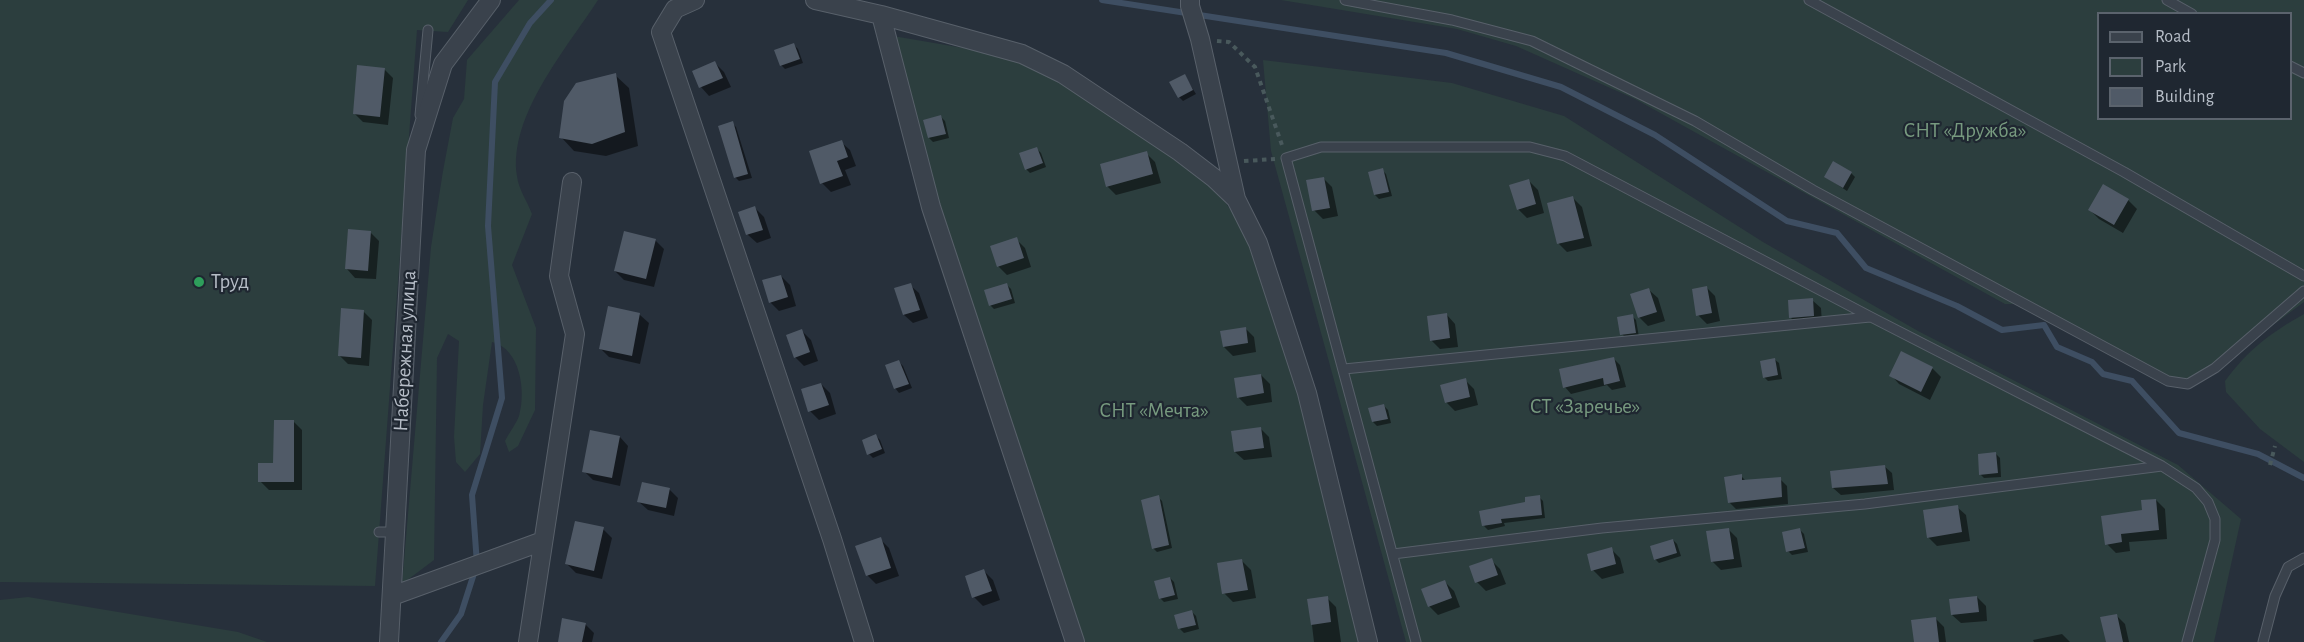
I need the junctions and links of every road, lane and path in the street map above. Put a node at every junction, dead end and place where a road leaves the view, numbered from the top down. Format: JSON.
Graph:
{"nodes":[{"id":1,"x":491,"y":0,"type":"edge"},
{"id":2,"x":695,"y":0,"type":"edge"},
{"id":3,"x":815,"y":0,"type":"edge"},
{"id":4,"x":1190,"y":0,"type":"edge"},
{"id":5,"x":1345,"y":0,"type":"edge"},
{"id":6,"x":1809,"y":0,"type":"edge"},
{"id":7,"x":2167,"y":0,"type":"edge"},
{"id":8,"x":2188,"y":12,"type":"edge"},
{"id":9,"x":881,"y":15,"type":"junction"},
{"id":10,"x":428,"y":30,"type":"dead end"},
{"id":11,"x":1200,"y":39,"type":"junction"},
{"id":12,"x":416,"y":150,"type":"junction"},
{"id":13,"x":1286,"y":158,"type":"junction"},
{"id":14,"x":1228,"y":162,"type":"junction"},
{"id":15,"x":573,"y":182,"type":"dead end"},
{"id":16,"x":1236,"y":199,"type":"junction"},
{"id":17,"x":2304,"y":276,"type":"edge"},
{"id":18,"x":2304,"y":291,"type":"edge"},
{"id":19,"x":1870,"y":317,"type":"junction"},
{"id":20,"x":1344,"y":369,"type":"junction"},
{"id":21,"x":2275,"y":447,"type":"dead end"},
{"id":22,"x":2271,"y":465,"type":"dead end"},
{"id":23,"x":2162,"y":466,"type":"junction"},
{"id":24,"x":543,"y":541,"type":"junction"},
{"id":25,"x":1393,"y":554,"type":"junction"},
{"id":26,"x":2304,"y":558,"type":"edge"},
{"id":27,"x":392,"y":596,"type":"junction"},
{"id":28,"x":389,"y":642,"type":"edge"},
{"id":29,"x":528,"y":642,"type":"edge"},
{"id":30,"x":864,"y":642,"type":"edge"},
{"id":31,"x":1075,"y":642,"type":"edge"},
{"id":32,"x":1368,"y":642,"type":"edge"},
{"id":33,"x":1416,"y":642,"type":"edge"},
{"id":34,"x":2187,"y":642,"type":"edge"},
{"id":35,"x":2263,"y":642,"type":"edge"}],
"edges":[{"from":1,"to":12,"type":"street","name":"Набережная улица"},
{"from":2,"to":30,"type":"street"},
{"from":3,"to":9,"type":"street"},
{"from":4,"to":11,"type":"street"},
{"from":5,"to":18,"type":"lane"},
{"from":6,"to":17,"type":"lane"},
{"from":7,"to":8,"type":"lane"},
{"from":9,"to":16,"type":"street"},
{"from":9,"to":31,"type":"street"},
{"from":10,"to":12,"type":"lane"},
{"from":11,"to":13,"type":"path"},
{"from":11,"to":14,"type":"street"},
{"from":12,"to":27,"type":"street","name":"Набережная улица"},
{"from":13,"to":14,"type":"path"},
{"from":13,"to":19,"type":"lane"},
{"from":13,"to":20,"type":"lane"},
{"from":14,"to":16,"type":"street"},
{"from":15,"to":24,"type":"street"},
{"from":16,"to":32,"type":"street"},
{"from":19,"to":20,"type":"lane"},
{"from":19,"to":23,"type":"lane"},
{"from":20,"to":25,"type":"lane"},
{"from":21,"to":22,"type":"path"},
{"from":23,"to":25,"type":"lane"},
{"from":23,"to":34,"type":"lane"},
{"from":24,"to":27,"type":"street"},
{"from":24,"to":29,"type":"street"},
{"from":25,"to":33,"type":"lane"},
{"from":26,"to":35,"type":"lane"},
{"from":27,"to":28,"type":"street","name":"Набережная улица"}]}
